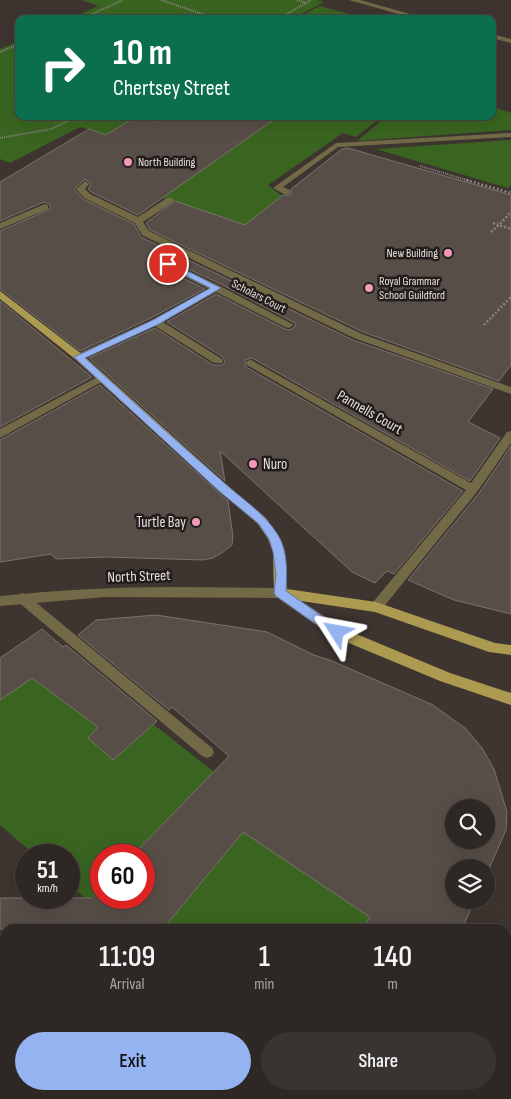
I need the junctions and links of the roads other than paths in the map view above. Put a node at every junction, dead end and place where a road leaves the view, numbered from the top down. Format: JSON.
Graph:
{"nodes":[{"id":1,"x":352,"y":0,"type":"edge"},
{"id":2,"x":410,"y":15,"type":"edge"},
{"id":3,"x":496,"y":37,"type":"edge"},
{"id":4,"x":511,"y":41,"type":"edge"},
{"id":5,"x":511,"y":135,"type":"edge"},
{"id":6,"x":85,"y":184,"type":"dead end"},
{"id":7,"x":287,"y":192,"type":"dead end"},
{"id":8,"x":170,"y":200,"type":"dead end"},
{"id":9,"x":45,"y":207,"type":"dead end"},
{"id":10,"x":138,"y":221,"type":"junction"},
{"id":11,"x":0,"y":226,"type":"edge"},
{"id":12,"x":168,"y":264,"type":"dead end"},
{"id":13,"x":217,"y":288,"type":"junction"},
{"id":14,"x":0,"y":294,"type":"edge"},
{"id":15,"x":156,"y":322,"type":"junction"},
{"id":16,"x":289,"y":325,"type":"dead end"},
{"id":17,"x":79,"y":357,"type":"junction"},
{"id":18,"x":218,"y":361,"type":"dead end"},
{"id":19,"x":252,"y":363,"type":"dead end"},
{"id":20,"x":100,"y":378,"type":"junction"},
{"id":21,"x":511,"y":390,"type":"edge"},
{"id":22,"x":0,"y":434,"type":"edge"},
{"id":23,"x":511,"y":435,"type":"edge"},
{"id":24,"x":473,"y":489,"type":"junction"},
{"id":25,"x":280,"y":593,"type":"junction"},
{"id":26,"x":22,"y":598,"type":"junction"},
{"id":27,"x":0,"y":600,"type":"edge"},
{"id":28,"x":376,"y":607,"type":"junction"},
{"id":29,"x":511,"y":650,"type":"edge"},
{"id":30,"x":511,"y":699,"type":"edge"},
{"id":31,"x":207,"y":752,"type":"dead end"}],
"edges":[{"from":1,"to":2,"type":"street"},
{"from":3,"to":4,"type":"street"},
{"from":5,"to":7,"type":"street"},
{"from":6,"to":10,"type":"street"},
{"from":8,"to":10,"type":"street"},
{"from":9,"to":11,"type":"street"},
{"from":10,"to":21,"type":"street"},
{"from":12,"to":13,"type":"street","name":"Scholars Court"},
{"from":13,"to":15,"type":"street","name":"Scholars Court"},
{"from":13,"to":16,"type":"street","name":"Scholars Court"},
{"from":14,"to":17,"type":"main road"},
{"from":15,"to":17,"type":"street","name":"Scholars Court"},
{"from":15,"to":18,"type":"street"},
{"from":17,"to":20,"type":"main road"},
{"from":19,"to":24,"type":"street","name":"Pannells Court"},
{"from":20,"to":22,"type":"street"},
{"from":20,"to":25,"type":"main road"},
{"from":23,"to":24,"type":"street"},
{"from":24,"to":28,"type":"street"},
{"from":25,"to":26,"type":"street","name":"North Street"},
{"from":25,"to":28,"type":"main road","name":"North Street"},
{"from":25,"to":30,"type":"main road"},
{"from":26,"to":27,"type":"street","name":"North Street"},
{"from":26,"to":31,"type":"street"},
{"from":28,"to":29,"type":"main road","name":"North Street"}]}
